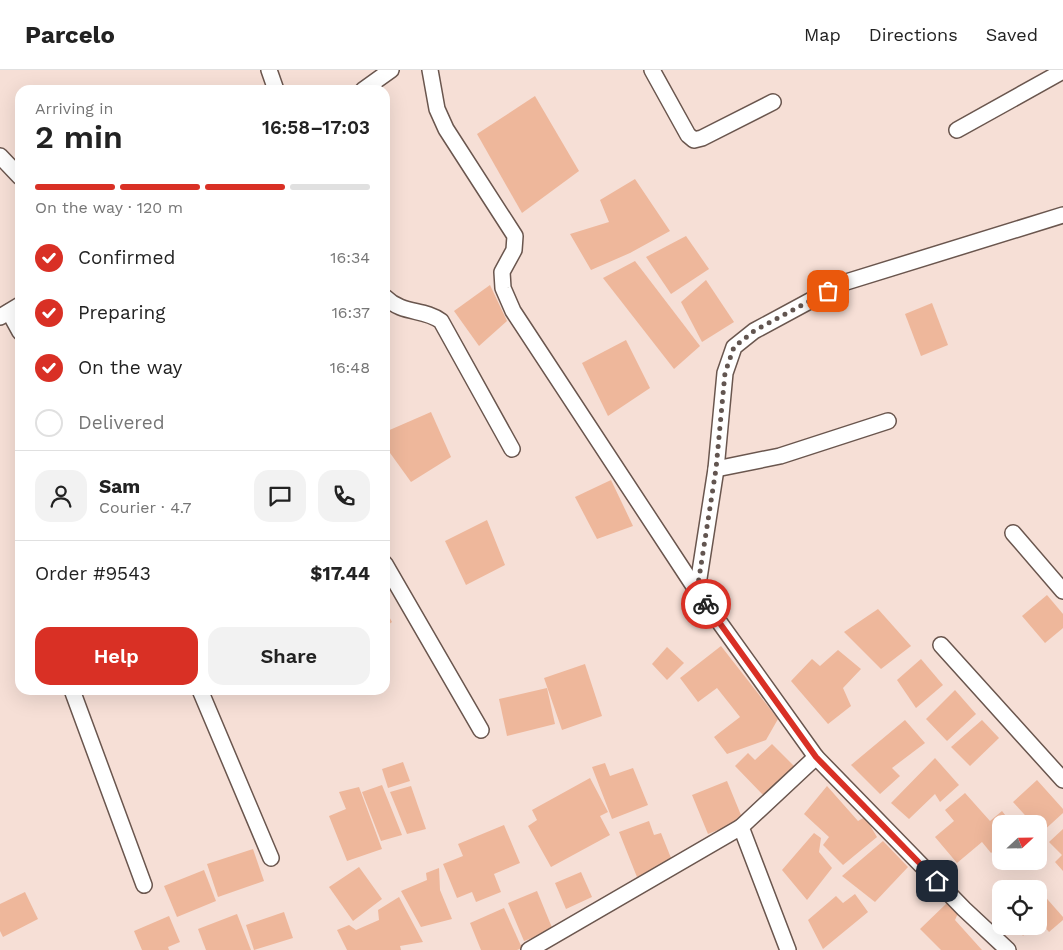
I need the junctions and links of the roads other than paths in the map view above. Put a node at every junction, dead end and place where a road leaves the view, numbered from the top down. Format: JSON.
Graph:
{"nodes":[{"id":1,"x":269,"y":70,"type":"edge"},
{"id":2,"x":392,"y":70,"type":"edge"},
{"id":3,"x":430,"y":70,"type":"edge"},
{"id":4,"x":652,"y":70,"type":"edge"},
{"id":5,"x":1063,"y":71,"type":"edge"},
{"id":6,"x":274,"y":85,"type":"edge"},
{"id":7,"x":370,"y":85,"type":"edge"},
{"id":8,"x":773,"y":102,"type":"dead end"},
{"id":9,"x":957,"y":130,"type":"dead end"},
{"id":10,"x":0,"y":156,"type":"edge"},
{"id":11,"x":15,"y":172,"type":"edge"},
{"id":12,"x":1063,"y":215,"type":"edge"},
{"id":13,"x":390,"y":302,"type":"edge"},
{"id":14,"x":888,"y":421,"type":"dead end"},
{"id":15,"x":512,"y":449,"type":"dead end"},
{"id":16,"x":716,"y":469,"type":"junction"},
{"id":17,"x":1013,"y":533,"type":"dead end"},
{"id":18,"x":390,"y":573,"type":"edge"},
{"id":19,"x":1063,"y":590,"type":"edge"},
{"id":20,"x":697,"y":591,"type":"junction"},
{"id":21,"x":941,"y":645,"type":"dead end"},
{"id":22,"x":74,"y":695,"type":"edge"},
{"id":23,"x":202,"y":695,"type":"edge"},
{"id":24,"x":481,"y":730,"type":"dead end"},
{"id":25,"x":816,"y":757,"type":"junction"},
{"id":26,"x":1063,"y":780,"type":"edge"},
{"id":27,"x":741,"y":827,"type":"junction"},
{"id":28,"x":272,"y":858,"type":"dead end"},
{"id":29,"x":144,"y":885,"type":"dead end"},
{"id":30,"x":529,"y":950,"type":"edge"},
{"id":31,"x":788,"y":950,"type":"edge"},
{"id":32,"x":1008,"y":950,"type":"edge"}],
"edges":[{"from":1,"to":6,"type":"street"},
{"from":2,"to":7,"type":"street"},
{"from":3,"to":20,"type":"street"},
{"from":4,"to":8,"type":"street"},
{"from":5,"to":9,"type":"street"},
{"from":10,"to":11,"type":"street"},
{"from":12,"to":16,"type":"street"},
{"from":13,"to":15,"type":"street"},
{"from":14,"to":16,"type":"street"},
{"from":16,"to":20,"type":"street"},
{"from":17,"to":19,"type":"street"},
{"from":18,"to":24,"type":"street"},
{"from":20,"to":25,"type":"street"},
{"from":21,"to":26,"type":"street"},
{"from":22,"to":29,"type":"street"},
{"from":23,"to":28,"type":"street"},
{"from":25,"to":27,"type":"street"},
{"from":25,"to":32,"type":"street"},
{"from":27,"to":30,"type":"street"},
{"from":27,"to":31,"type":"street"}]}
